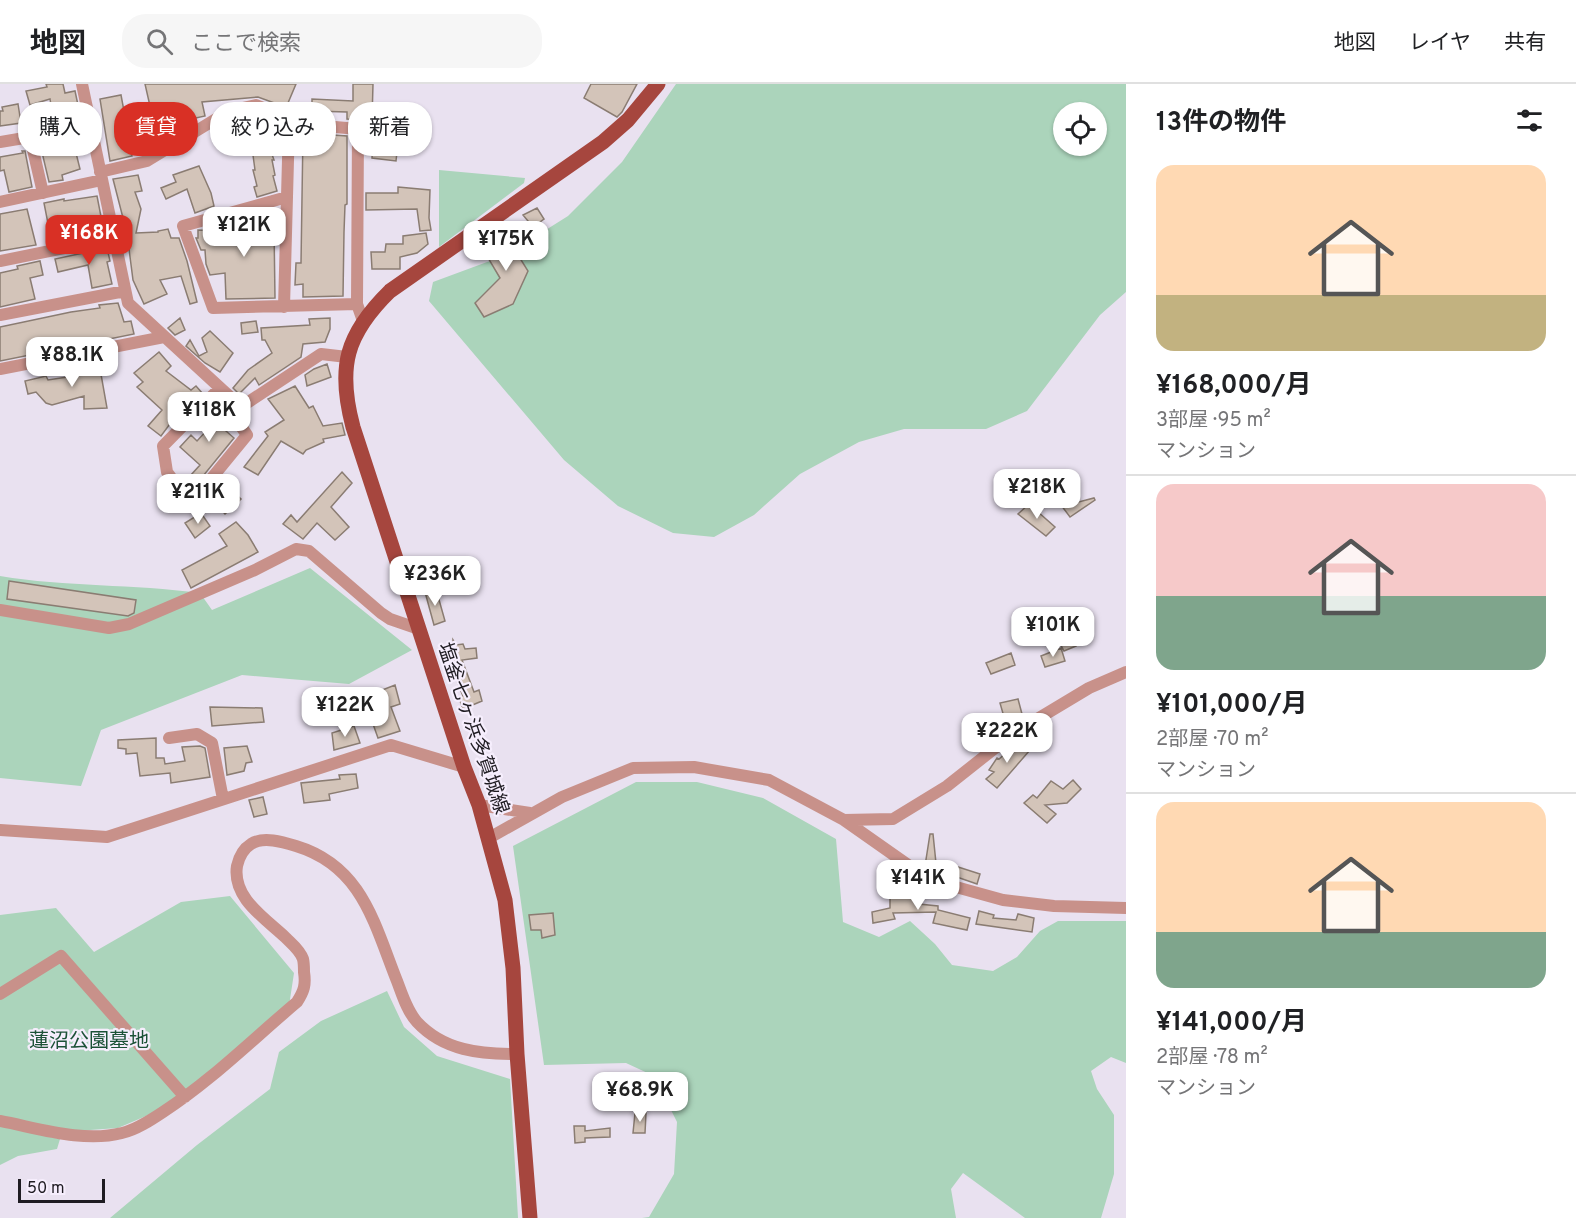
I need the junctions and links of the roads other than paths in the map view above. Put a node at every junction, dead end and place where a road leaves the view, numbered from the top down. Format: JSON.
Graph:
{"nodes":[{"id":1,"x":82,"y":84,"type":"edge"},
{"id":2,"x":658,"y":84,"type":"edge"},
{"id":3,"x":210,"y":123,"type":"edge"},
{"id":4,"x":336,"y":127,"type":"edge"},
{"id":5,"x":0,"y":142,"type":"edge"},
{"id":6,"x":288,"y":156,"type":"edge"},
{"id":7,"x":101,"y":176,"type":"junction"},
{"id":8,"x":43,"y":193,"type":"junction"},
{"id":9,"x":287,"y":196,"type":"junction"},
{"id":10,"x":0,"y":202,"type":"edge"},
{"id":11,"x":114,"y":238,"type":"junction"},
{"id":12,"x":0,"y":261,"type":"edge"},
{"id":13,"x":125,"y":291,"type":"junction"},
{"id":14,"x":357,"y":304,"type":"junction"},
{"id":15,"x":284,"y":308,"type":"junction"},
{"id":16,"x":0,"y":315,"type":"edge"},
{"id":17,"x":363,"y":321,"type":"junction"},
{"id":18,"x":164,"y":337,"type":"junction"},
{"id":19,"x":347,"y":357,"type":"junction"},
{"id":20,"x":0,"y":369,"type":"edge"},
{"id":21,"x":220,"y":388,"type":"junction"},
{"id":22,"x":241,"y":407,"type":"junction"},
{"id":23,"x":0,"y":610,"type":"edge"},
{"id":24,"x":419,"y":629,"type":"junction"},
{"id":25,"x":1126,"y":672,"type":"edge"},
{"id":26,"x":169,"y":738,"type":"dead end"},
{"id":27,"x":464,"y":767,"type":"junction"},
{"id":28,"x":223,"y":800,"type":"junction"},
{"id":29,"x":479,"y":805,"type":"junction"},
{"id":30,"x":530,"y":813,"type":"junction"},
{"id":31,"x":843,"y":820,"type":"junction"},
{"id":32,"x":0,"y":831,"type":"edge"},
{"id":33,"x":489,"y":838,"type":"junction"},
{"id":34,"x":1126,"y":908,"type":"edge"},
{"id":35,"x":0,"y":994,"type":"edge"},
{"id":36,"x":517,"y":1054,"type":"junction"},
{"id":37,"x":185,"y":1097,"type":"junction"},
{"id":38,"x":0,"y":1120,"type":"edge"},
{"id":39,"x":530,"y":1218,"type":"edge"}],
"edges":[{"from":1,"to":7,"type":"street"},
{"from":2,"to":17,"type":"main road","name":"塩釜七ヶ浜多賀城線"},
{"from":3,"to":7,"type":"street"},
{"from":4,"to":14,"type":"street"},
{"from":5,"to":8,"type":"street"},
{"from":6,"to":9,"type":"street"},
{"from":7,"to":8,"type":"street"},
{"from":7,"to":11,"type":"street"},
{"from":8,"to":10,"type":"street"},
{"from":9,"to":15,"type":"street"},
{"from":9,"to":15,"type":"street"},
{"from":11,"to":12,"type":"street"},
{"from":11,"to":13,"type":"street"},
{"from":13,"to":16,"type":"street"},
{"from":13,"to":18,"type":"street"},
{"from":14,"to":15,"type":"street"},
{"from":14,"to":17,"type":"street"},
{"from":17,"to":19,"type":"main road","name":"塩釜七ヶ浜多賀城線"},
{"from":18,"to":20,"type":"street"},
{"from":18,"to":21,"type":"street"},
{"from":19,"to":22,"type":"street"},
{"from":19,"to":24,"type":"main road","name":"塩釜七ヶ浜多賀城線"},
{"from":21,"to":22,"type":"street"},
{"from":21,"to":22,"type":"street"},
{"from":23,"to":24,"type":"street"},
{"from":24,"to":27,"type":"main road","name":"塩釜七ヶ浜多賀城線"},
{"from":25,"to":31,"type":"street"},
{"from":26,"to":28,"type":"street"},
{"from":27,"to":28,"type":"street"},
{"from":27,"to":29,"type":"main road","name":"塩釜七ヶ浜多賀城線"},
{"from":28,"to":32,"type":"street"},
{"from":29,"to":30,"type":"street"},
{"from":29,"to":33,"type":"main road","name":"塩釜七ヶ浜多賀城線"},
{"from":30,"to":31,"type":"street"},
{"from":30,"to":33,"type":"street"},
{"from":31,"to":34,"type":"street"},
{"from":33,"to":36,"type":"main road","name":"塩釜七ヶ浜多賀城線"},
{"from":35,"to":37,"type":"street"},
{"from":36,"to":37,"type":"street"},
{"from":36,"to":39,"type":"main road","name":"塩釜七ヶ浜多賀城線"},
{"from":37,"to":38,"type":"street"}]}
